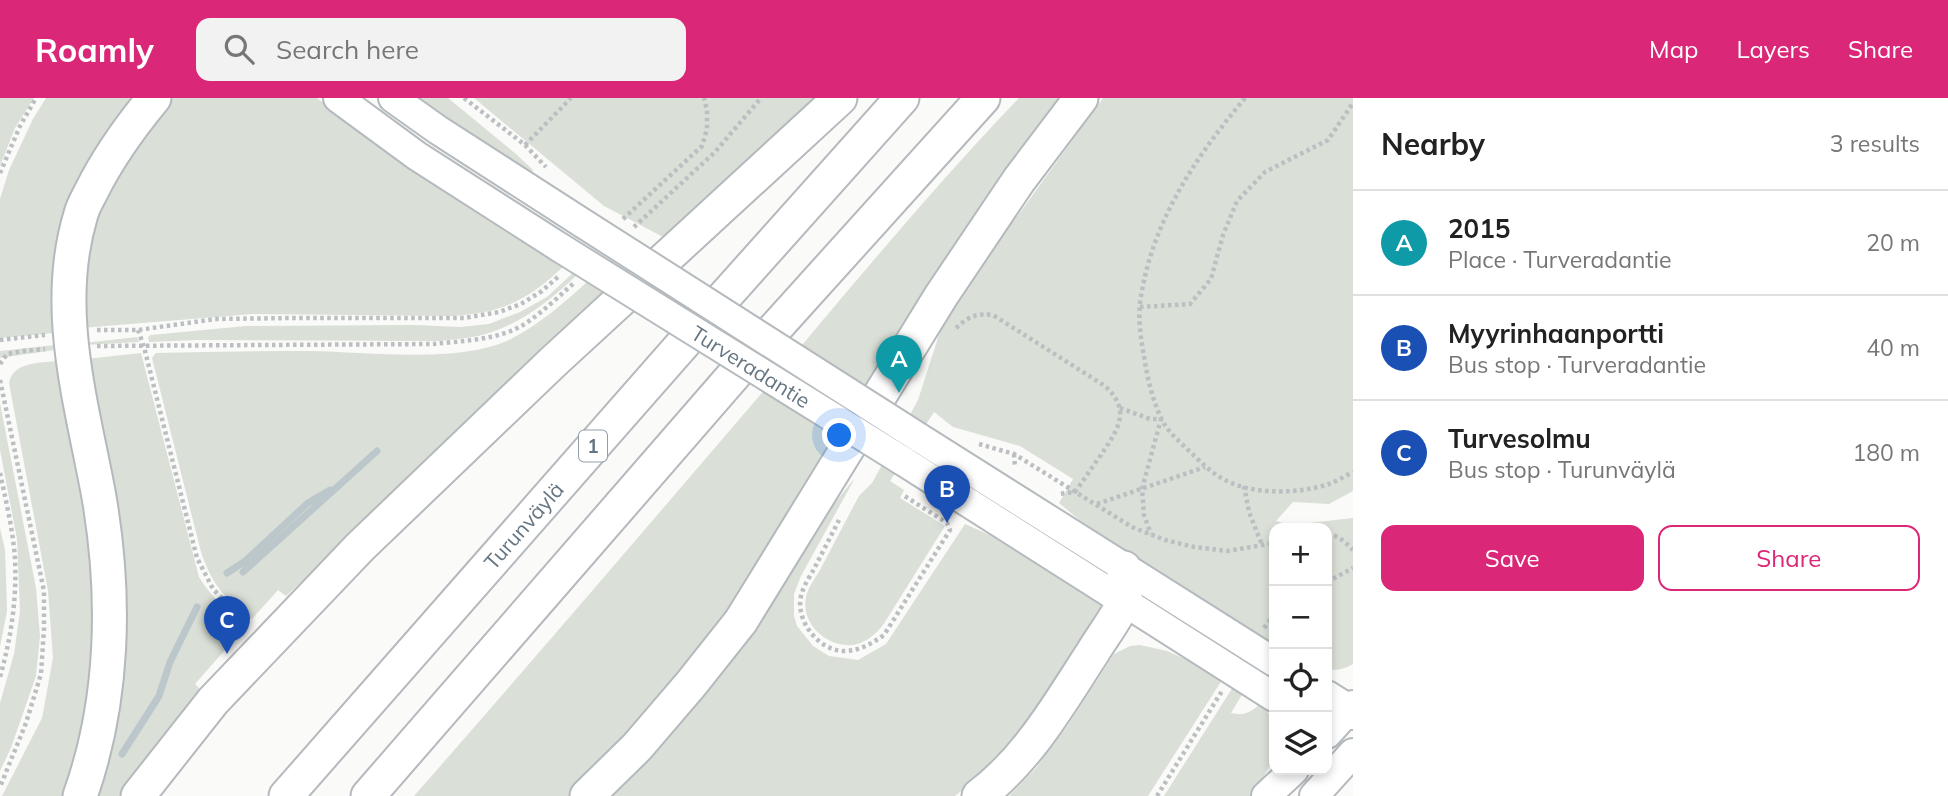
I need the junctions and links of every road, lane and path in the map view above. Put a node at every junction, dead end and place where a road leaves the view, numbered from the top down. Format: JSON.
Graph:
{"nodes":[{"id":1,"x":36,"y":98,"type":"edge"},
{"id":2,"x":154,"y":98,"type":"edge"},
{"id":3,"x":338,"y":98,"type":"edge"},
{"id":4,"x":393,"y":98,"type":"edge"},
{"id":5,"x":464,"y":98,"type":"edge"},
{"id":6,"x":571,"y":98,"type":"edge"},
{"id":7,"x":704,"y":98,"type":"edge"},
{"id":8,"x":761,"y":98,"type":"edge"},
{"id":9,"x":839,"y":98,"type":"edge"},
{"id":10,"x":902,"y":98,"type":"edge"},
{"id":11,"x":983,"y":98,"type":"edge"},
{"id":12,"x":1081,"y":98,"type":"edge"},
{"id":13,"x":1245,"y":98,"type":"edge"},
{"id":14,"x":1353,"y":103,"type":"edge"},
{"id":15,"x":525,"y":145,"type":"junction"},
{"id":16,"x":548,"y":170,"type":"dead end"},
{"id":17,"x":0,"y":173,"type":"edge"},
{"id":18,"x":614,"y":226,"type":"dead end"},
{"id":19,"x":627,"y":234,"type":"dead end"},
{"id":20,"x":561,"y":260,"type":"junction"},
{"id":21,"x":577,"y":279,"type":"dead end"},
{"id":22,"x":1140,"y":307,"type":"junction"},
{"id":23,"x":86,"y":330,"type":"dead end"},
{"id":24,"x":138,"y":330,"type":"junction"},
{"id":25,"x":52,"y":334,"type":"dead end"},
{"id":26,"x":0,"y":340,"type":"edge"},
{"id":27,"x":89,"y":346,"type":"dead end"},
{"id":28,"x":145,"y":347,"type":"junction"},
{"id":29,"x":53,"y":348,"type":"dead end"},
{"id":30,"x":0,"y":364,"type":"edge"},
{"id":31,"x":0,"y":380,"type":"edge"},
{"id":32,"x":1120,"y":408,"type":"dead end"},
{"id":33,"x":1161,"y":419,"type":"junction"},
{"id":34,"x":978,"y":444,"type":"dead end"},
{"id":35,"x":1205,"y":467,"type":"junction"},
{"id":36,"x":1353,"y":472,"type":"edge"},
{"id":37,"x":0,"y":473,"type":"edge"},
{"id":38,"x":1244,"y":486,"type":"junction"},
{"id":39,"x":1142,"y":489,"type":"junction"},
{"id":40,"x":1096,"y":505,"type":"junction"},
{"id":41,"x":1332,"y":534,"type":"edge"},
{"id":42,"x":1151,"y":535,"type":"junction"},
{"id":43,"x":1269,"y":544,"type":"edge"},
{"id":44,"x":1262,"y":545,"type":"junction"},
{"id":45,"x":1353,"y":550,"type":"edge"},
{"id":46,"x":1353,"y":568,"type":"edge"},
{"id":47,"x":1332,"y":579,"type":"edge"},
{"id":48,"x":1124,"y":584,"type":"junction"},
{"id":49,"x":247,"y":625,"type":"dead end"},
{"id":50,"x":1269,"y":659,"type":"edge"},
{"id":51,"x":0,"y":677,"type":"edge"},
{"id":52,"x":1226,"y":684,"type":"dead end"},
{"id":53,"x":1269,"y":693,"type":"edge"},
{"id":54,"x":1353,"y":753,"type":"edge"},
{"id":55,"x":1289,"y":775,"type":"edge"},
{"id":56,"x":0,"y":787,"type":"edge"},
{"id":57,"x":80,"y":796,"type":"edge"},
{"id":58,"x":138,"y":796,"type":"edge"},
{"id":59,"x":286,"y":796,"type":"edge"},
{"id":60,"x":368,"y":796,"type":"edge"},
{"id":61,"x":587,"y":796,"type":"edge"},
{"id":62,"x":979,"y":796,"type":"edge"},
{"id":63,"x":1157,"y":796,"type":"edge"},
{"id":64,"x":1266,"y":796,"type":"edge"},
{"id":65,"x":1314,"y":796,"type":"edge"}],
"edges":[{"from":1,"to":17,"type":"path"},
{"from":2,"to":57,"type":"highway"},
{"from":3,"to":20,"type":"main road","name":"Turveradantie"},
{"from":4,"to":48,"type":"main road","name":"Turveradantie","bridge":true},
{"from":5,"to":15,"type":"path"},
{"from":6,"to":15,"type":"path"},
{"from":7,"to":18,"type":"path"},
{"from":8,"to":19,"type":"path"},
{"from":9,"to":58,"type":"highway"},
{"from":10,"to":59,"type":"highway","name":"Turunväylä","number":"1"},
{"from":11,"to":60,"type":"highway"},
{"from":12,"to":61,"type":"highway"},
{"from":13,"to":22,"type":"path"},
{"from":14,"to":22,"type":"path"},
{"from":15,"to":16,"type":"path"},
{"from":20,"to":24,"type":"path"},
{"from":20,"to":48,"type":"main road","name":"Turveradantie","bridge":true},
{"from":21,"to":28,"type":"path"},
{"from":22,"to":33,"type":"path"},
{"from":23,"to":24,"type":"path"},
{"from":24,"to":28,"type":"path"},
{"from":25,"to":26,"type":"path"},
{"from":27,"to":28,"type":"path"},
{"from":28,"to":49,"type":"path"},
{"from":29,"to":30,"type":"path"},
{"from":31,"to":56,"type":"path"},
{"from":32,"to":33,"type":"path"},
{"from":33,"to":35,"type":"path"},
{"from":33,"to":39,"type":"path"},
{"from":34,"to":40,"type":"path"},
{"from":35,"to":38,"type":"path"},
{"from":35,"to":39,"type":"path"},
{"from":36,"to":38,"type":"path"},
{"from":37,"to":51,"type":"path"},
{"from":38,"to":44,"type":"path"},
{"from":39,"to":40,"type":"path"},
{"from":39,"to":42,"type":"path"},
{"from":40,"to":42,"type":"path"},
{"from":41,"to":45,"type":"path"},
{"from":42,"to":44,"type":"path"},
{"from":43,"to":44,"type":"path"},
{"from":46,"to":47,"type":"path"},
{"from":48,"to":50,"type":"main road","name":"Turveradantie"},
{"from":48,"to":53,"type":"main road","name":"Turveradantie"},
{"from":48,"to":62,"type":"highway"},
{"from":52,"to":63,"type":"path"},
{"from":54,"to":65,"type":"main road"},
{"from":55,"to":64,"type":"main road"}]}
